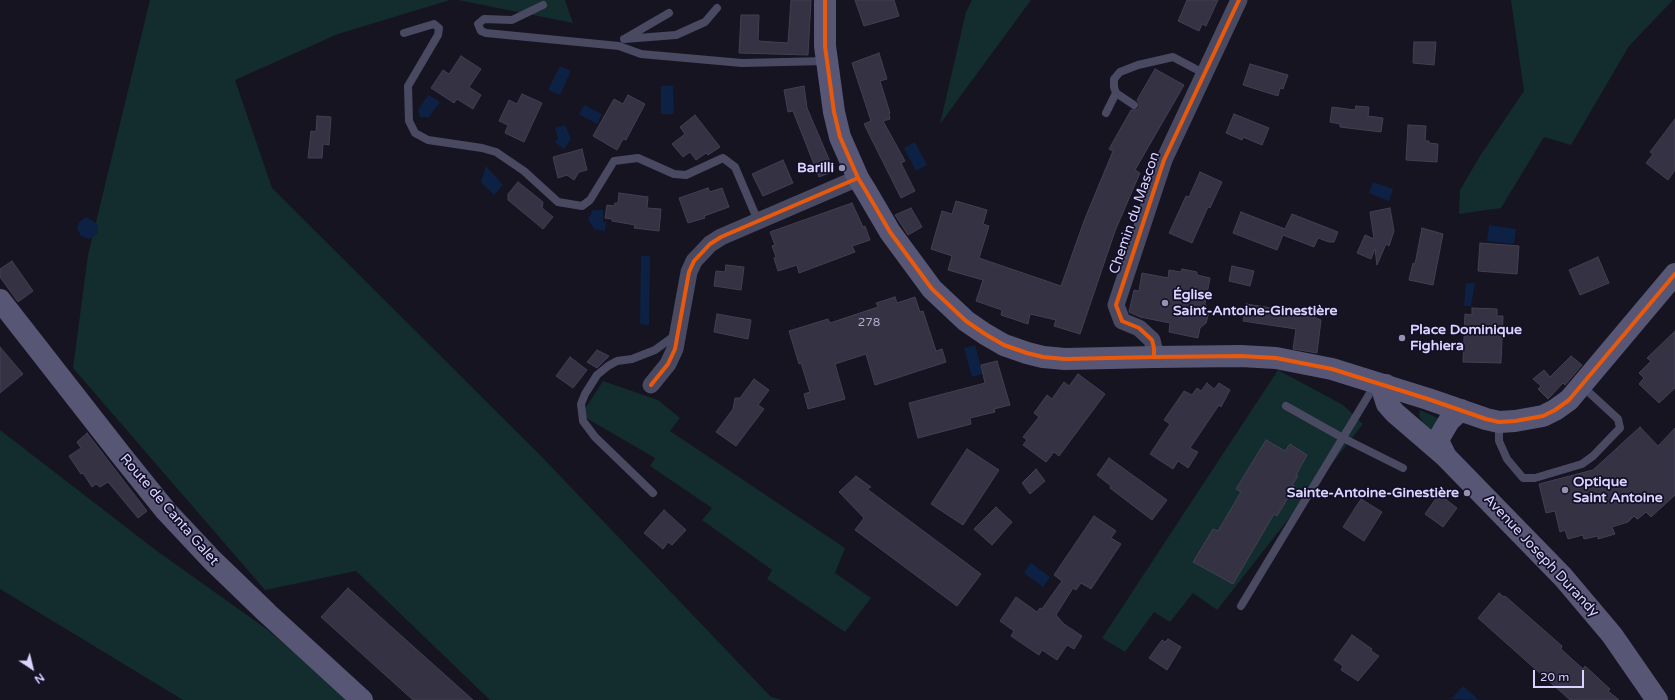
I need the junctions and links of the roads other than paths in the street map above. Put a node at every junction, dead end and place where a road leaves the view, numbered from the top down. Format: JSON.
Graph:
{"nodes":[{"id":1,"x":825,"y":0,"type":"edge"},
{"id":2,"x":1239,"y":0,"type":"edge"},
{"id":3,"x":543,"y":5,"type":"dead end"},
{"id":4,"x":716,"y":8,"type":"dead end"},
{"id":5,"x":669,"y":13,"type":"dead end"},
{"id":6,"x":404,"y":33,"type":"dead end"},
{"id":7,"x":624,"y":39,"type":"junction"},
{"id":8,"x":619,"y":46,"type":"junction"},
{"id":9,"x":827,"y":61,"type":"junction"},
{"id":10,"x":1205,"y":74,"type":"junction"},
{"id":11,"x":1116,"y":93,"type":"junction"},
{"id":12,"x":1134,"y":105,"type":"dead end"},
{"id":13,"x":1106,"y":113,"type":"dead end"},
{"id":14,"x":858,"y":178,"type":"junction"},
{"id":15,"x":758,"y":221,"type":"junction"},
{"id":16,"x":1675,"y":274,"type":"edge"},
{"id":17,"x":0,"y":300,"type":"edge"},
{"id":18,"x":677,"y":334,"type":"junction"},
{"id":19,"x":1154,"y":356,"type":"junction"},
{"id":20,"x":1381,"y":384,"type":"junction"},
{"id":21,"x":652,"y":385,"type":"dead end"},
{"id":22,"x":1582,"y":386,"type":"junction"},
{"id":23,"x":1412,"y":394,"type":"junction"},
{"id":24,"x":1286,"y":406,"type":"dead end"},
{"id":25,"x":1460,"y":410,"type":"junction"},
{"id":26,"x":1499,"y":422,"type":"junction"},
{"id":27,"x":1421,"y":436,"type":"junction"},
{"id":28,"x":1343,"y":438,"type":"junction"},
{"id":29,"x":1446,"y":457,"type":"junction"},
{"id":30,"x":1403,"y":468,"type":"dead end"},
{"id":31,"x":653,"y":492,"type":"dead end"},
{"id":32,"x":1241,"y":606,"type":"dead end"},
{"id":33,"x":1654,"y":699,"type":"edge"},
{"id":34,"x":362,"y":700,"type":"edge"}],
"edges":[{"from":1,"to":9,"type":"street"},
{"from":2,"to":10,"type":"street","name":"Chemin du Mascon"},
{"from":3,"to":8,"type":"lane"},
{"from":4,"to":7,"type":"lane"},
{"from":5,"to":7,"type":"lane"},
{"from":6,"to":15,"type":"lane"},
{"from":7,"to":8,"type":"lane"},
{"from":8,"to":9,"type":"lane"},
{"from":9,"to":14,"type":"street"},
{"from":10,"to":11,"type":"lane"},
{"from":10,"to":19,"type":"street","name":"Chemin du Mascon"},
{"from":11,"to":12,"type":"lane"},
{"from":11,"to":13,"type":"lane"},
{"from":14,"to":15,"type":"street"},
{"from":14,"to":19,"type":"street"},
{"from":15,"to":18,"type":"street"},
{"from":16,"to":22,"type":"street"},
{"from":17,"to":34,"type":"street","name":"Route de Canta Galet"},
{"from":18,"to":21,"type":"street"},
{"from":18,"to":31,"type":"lane"},
{"from":19,"to":20,"type":"street"},
{"from":20,"to":23,"type":"street"},
{"from":20,"to":27,"type":"street","name":"Avenue Joseph Durandy"},
{"from":20,"to":28,"type":"lane"},
{"from":22,"to":26,"type":"street"},
{"from":22,"to":26,"type":"lane"},
{"from":23,"to":25,"type":"street"},
{"from":23,"to":27,"type":"street"},
{"from":24,"to":28,"type":"lane"},
{"from":25,"to":26,"type":"street"},
{"from":25,"to":29,"type":"street"},
{"from":27,"to":29,"type":"street","name":"Avenue Joseph Durandy"},
{"from":28,"to":30,"type":"lane"},
{"from":28,"to":32,"type":"lane"},
{"from":29,"to":33,"type":"street","name":"Avenue Joseph Durandy"}]}
